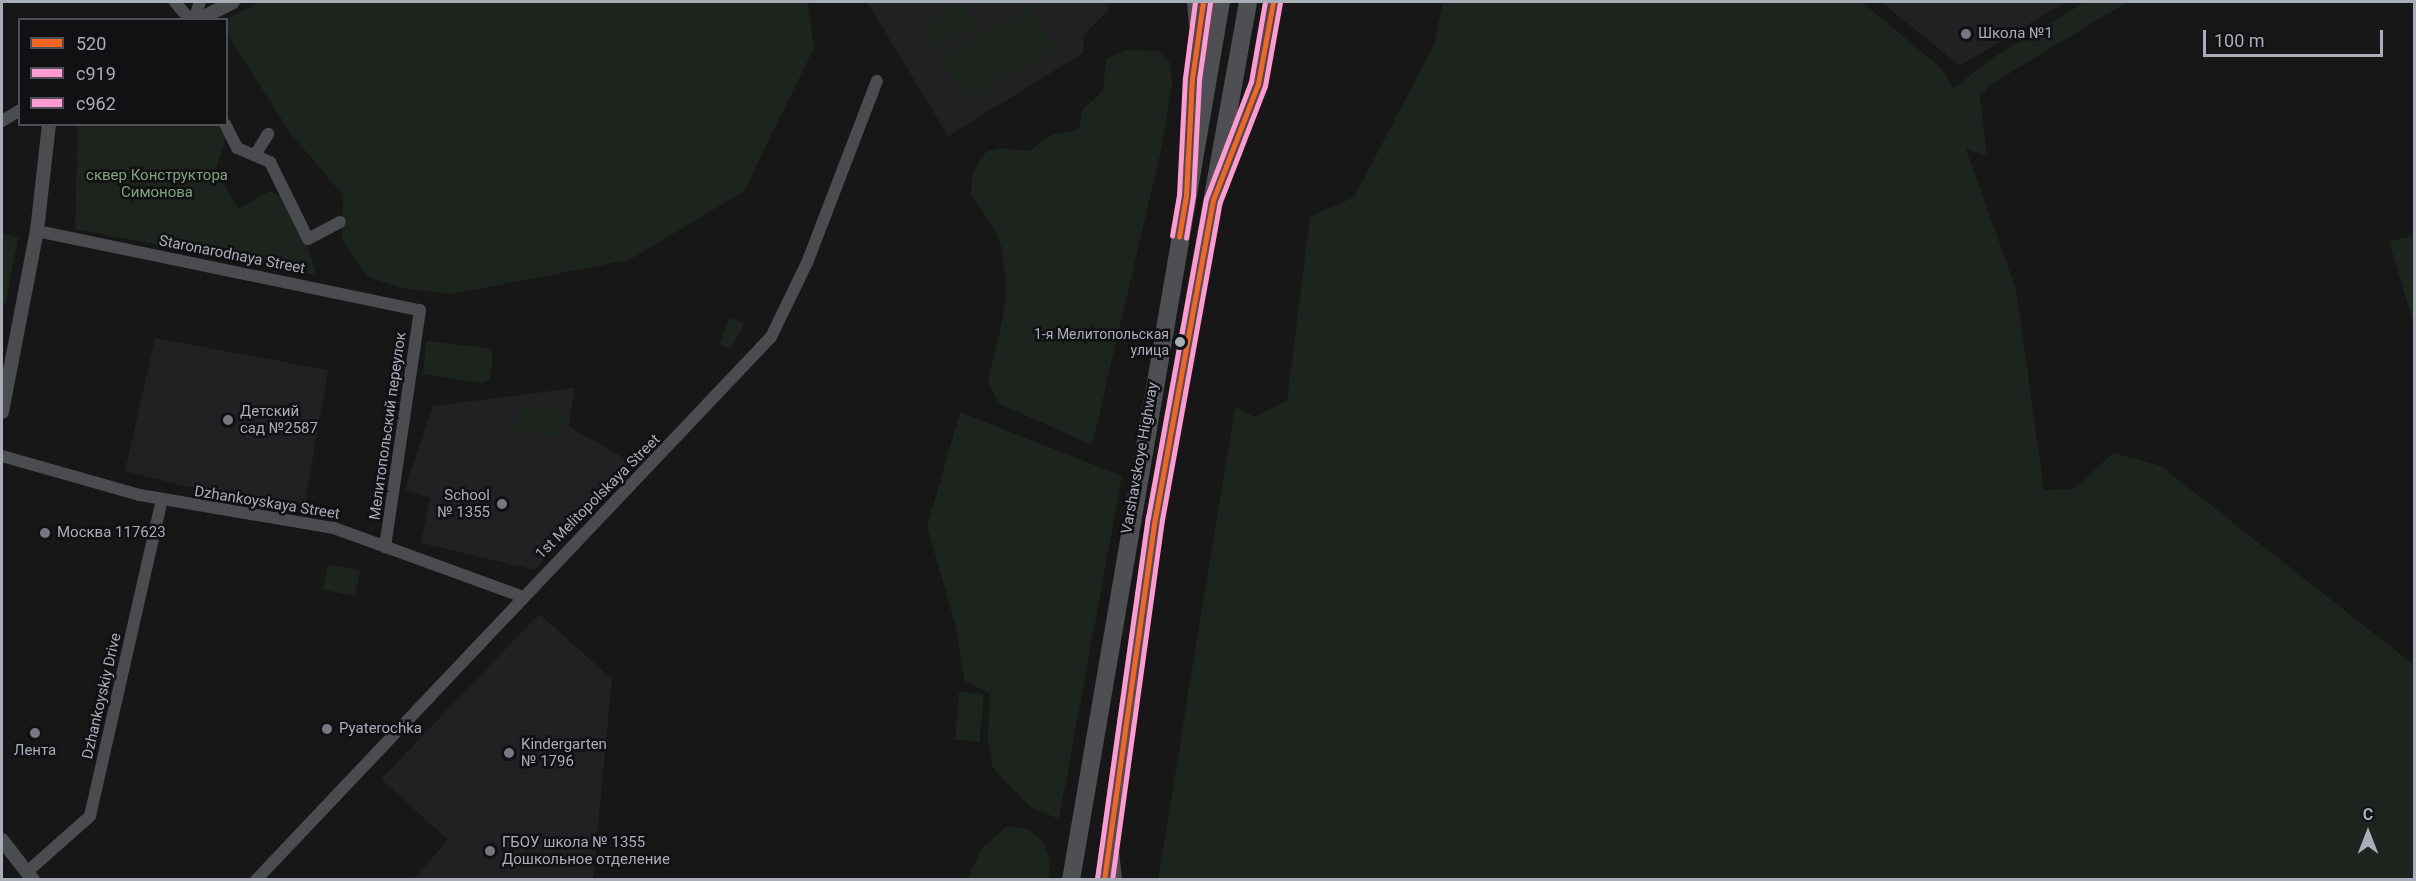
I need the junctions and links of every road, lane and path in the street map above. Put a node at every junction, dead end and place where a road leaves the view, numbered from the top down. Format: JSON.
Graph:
{"nodes":[{"id":1,"x":175,"y":2,"type":"edge"},
{"id":2,"x":200,"y":2,"type":"edge"},
{"id":3,"x":233,"y":2,"type":"edge"},
{"id":4,"x":1193,"y":2,"type":"edge"},
{"id":5,"x":1203,"y":2,"type":"edge"},
{"id":6,"x":1221,"y":2,"type":"edge"},
{"id":7,"x":1248,"y":2,"type":"edge"},
{"id":8,"x":1273,"y":2,"type":"edge"},
{"id":9,"x":192,"y":18,"type":"edge"},
{"id":10,"x":195,"y":18,"type":"edge"},
{"id":11,"x":198,"y":18,"type":"edge"},
{"id":12,"x":1196,"y":45,"type":"junction"},
{"id":13,"x":877,"y":81,"type":"dead end"},
{"id":14,"x":18,"y":111,"type":"edge"},
{"id":15,"x":2,"y":121,"type":"edge"},
{"id":16,"x":49,"y":126,"type":"edge"},
{"id":17,"x":226,"y":126,"type":"edge"},
{"id":18,"x":268,"y":134,"type":"dead end"},
{"id":19,"x":255,"y":155,"type":"junction"},
{"id":20,"x":1186,"y":196,"type":"junction"},
{"id":21,"x":1213,"y":200,"type":"junction"},
{"id":22,"x":340,"y":222,"type":"dead end"},
{"id":23,"x":37,"y":231,"type":"junction"},
{"id":24,"x":420,"y":310,"type":"joint"},
{"id":25,"x":2,"y":412,"type":"edge"},
{"id":26,"x":2,"y":456,"type":"edge"},
{"id":27,"x":162,"y":499,"type":"junction"},
{"id":28,"x":385,"y":547,"type":"junction"},
{"id":29,"x":521,"y":596,"type":"junction"},
{"id":30,"x":1111,"y":827,"type":"junction"},
{"id":31,"x":2,"y":840,"type":"edge"},
{"id":32,"x":30,"y":876,"type":"edge"},
{"id":33,"x":256,"y":879,"type":"edge"},
{"id":34,"x":1071,"y":879,"type":"edge"},
{"id":35,"x":1104,"y":879,"type":"edge"},
{"id":36,"x":1116,"y":879,"type":"edge"}],
"edges":[{"from":1,"to":9,"type":"street"},
{"from":2,"to":10,"type":"street"},
{"from":3,"to":11,"type":"street"},
{"from":4,"to":12,"type":"street"},
{"from":5,"to":12,"type":"main road"},
{"from":6,"to":20,"type":"main road","name":"Varshavskoye Highway"},
{"from":7,"to":21,"type":"main road","name":"Varshavskoye Highway"},
{"from":8,"to":21,"type":"main road"},
{"from":12,"to":20,"type":"main road"},
{"from":13,"to":29,"type":"street","name":"1st Melitopolskaya Street"},
{"from":14,"to":15,"type":"street"},
{"from":16,"to":23,"type":"street"},
{"from":17,"to":19,"type":"street"},
{"from":18,"to":19,"type":"street"},
{"from":19,"to":22,"type":"street"},
{"from":20,"to":34,"type":"main road","name":"Varshavskoye Highway"},
{"from":21,"to":30,"type":"main road","name":"Varshavskoye Highway"},
{"from":23,"to":24,"type":"street","name":"Staronarodnaya Street"},
{"from":23,"to":25,"type":"street"},
{"from":24,"to":28,"type":"street","name":"Мелитопольский переулок"},
{"from":26,"to":27,"type":"street","name":"Dzhankoyskaya Street"},
{"from":27,"to":28,"type":"street","name":"Dzhankoyskaya Street"},
{"from":27,"to":32,"type":"street","name":"Dzhankoyskiy Drive"},
{"from":28,"to":29,"type":"street","name":"Dzhankoyskaya Street"},
{"from":29,"to":33,"type":"street","name":"1st Melitopolskaya Street"},
{"from":30,"to":35,"type":"main road","name":"Varshavskoye Highway"},
{"from":30,"to":36,"type":"street"},
{"from":31,"to":32,"type":"street"}]}
